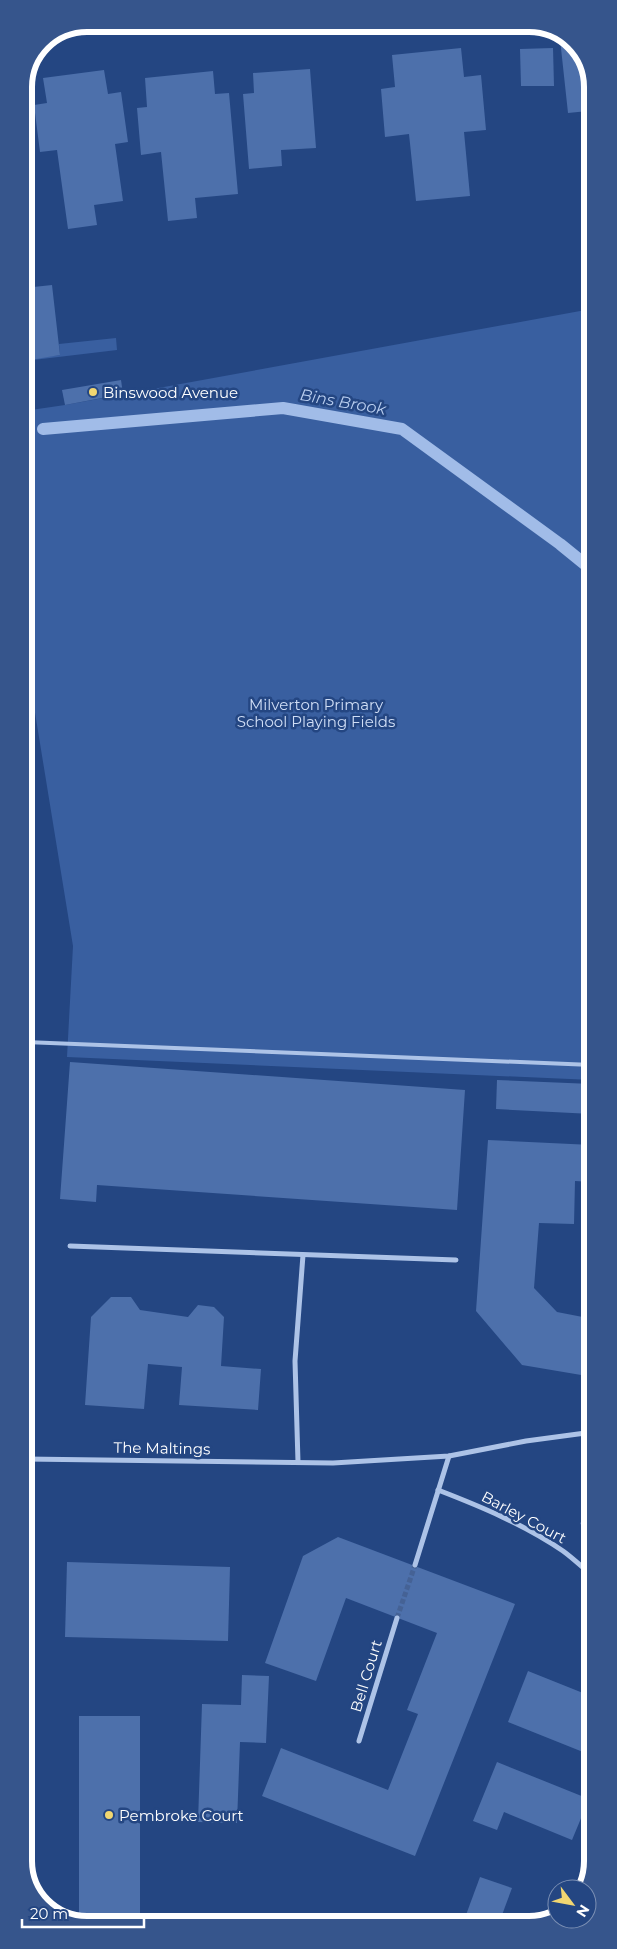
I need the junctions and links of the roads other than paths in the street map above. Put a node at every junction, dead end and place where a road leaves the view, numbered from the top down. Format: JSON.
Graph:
{"nodes":[{"id":1,"x":32,"y":1042,"type":"edge"},
{"id":2,"x":584,"y":1065,"type":"edge"},
{"id":3,"x":70,"y":1246,"type":"dead end"},
{"id":4,"x":303,"y":1255,"type":"junction"},
{"id":5,"x":456,"y":1260,"type":"dead end"},
{"id":6,"x":584,"y":1433,"type":"edge"},
{"id":7,"x":449,"y":1456,"type":"junction"},
{"id":8,"x":32,"y":1458,"type":"edge"},
{"id":9,"x":298,"y":1462,"type":"junction"},
{"id":10,"x":438,"y":1490,"type":"junction"},
{"id":11,"x":415,"y":1565,"type":"tunnel mouth"},
{"id":12,"x":584,"y":1568,"type":"edge"},
{"id":13,"x":397,"y":1618,"type":"tunnel mouth"},
{"id":14,"x":359,"y":1741,"type":"dead end"}],
"edges":[{"from":1,"to":2,"type":"lane"},
{"from":3,"to":4,"type":"street"},
{"from":4,"to":5,"type":"street"},
{"from":4,"to":9,"type":"street"},
{"from":6,"to":7,"type":"street","name":"The Maltings"},
{"from":7,"to":9,"type":"street","name":"The Maltings"},
{"from":7,"to":10,"type":"street"},
{"from":8,"to":9,"type":"street","name":"The Maltings"},
{"from":10,"to":11,"type":"street"},
{"from":10,"to":12,"type":"street","name":"Barley Court"},
{"from":13,"to":14,"type":"street","name":"Bell Court"}]}
